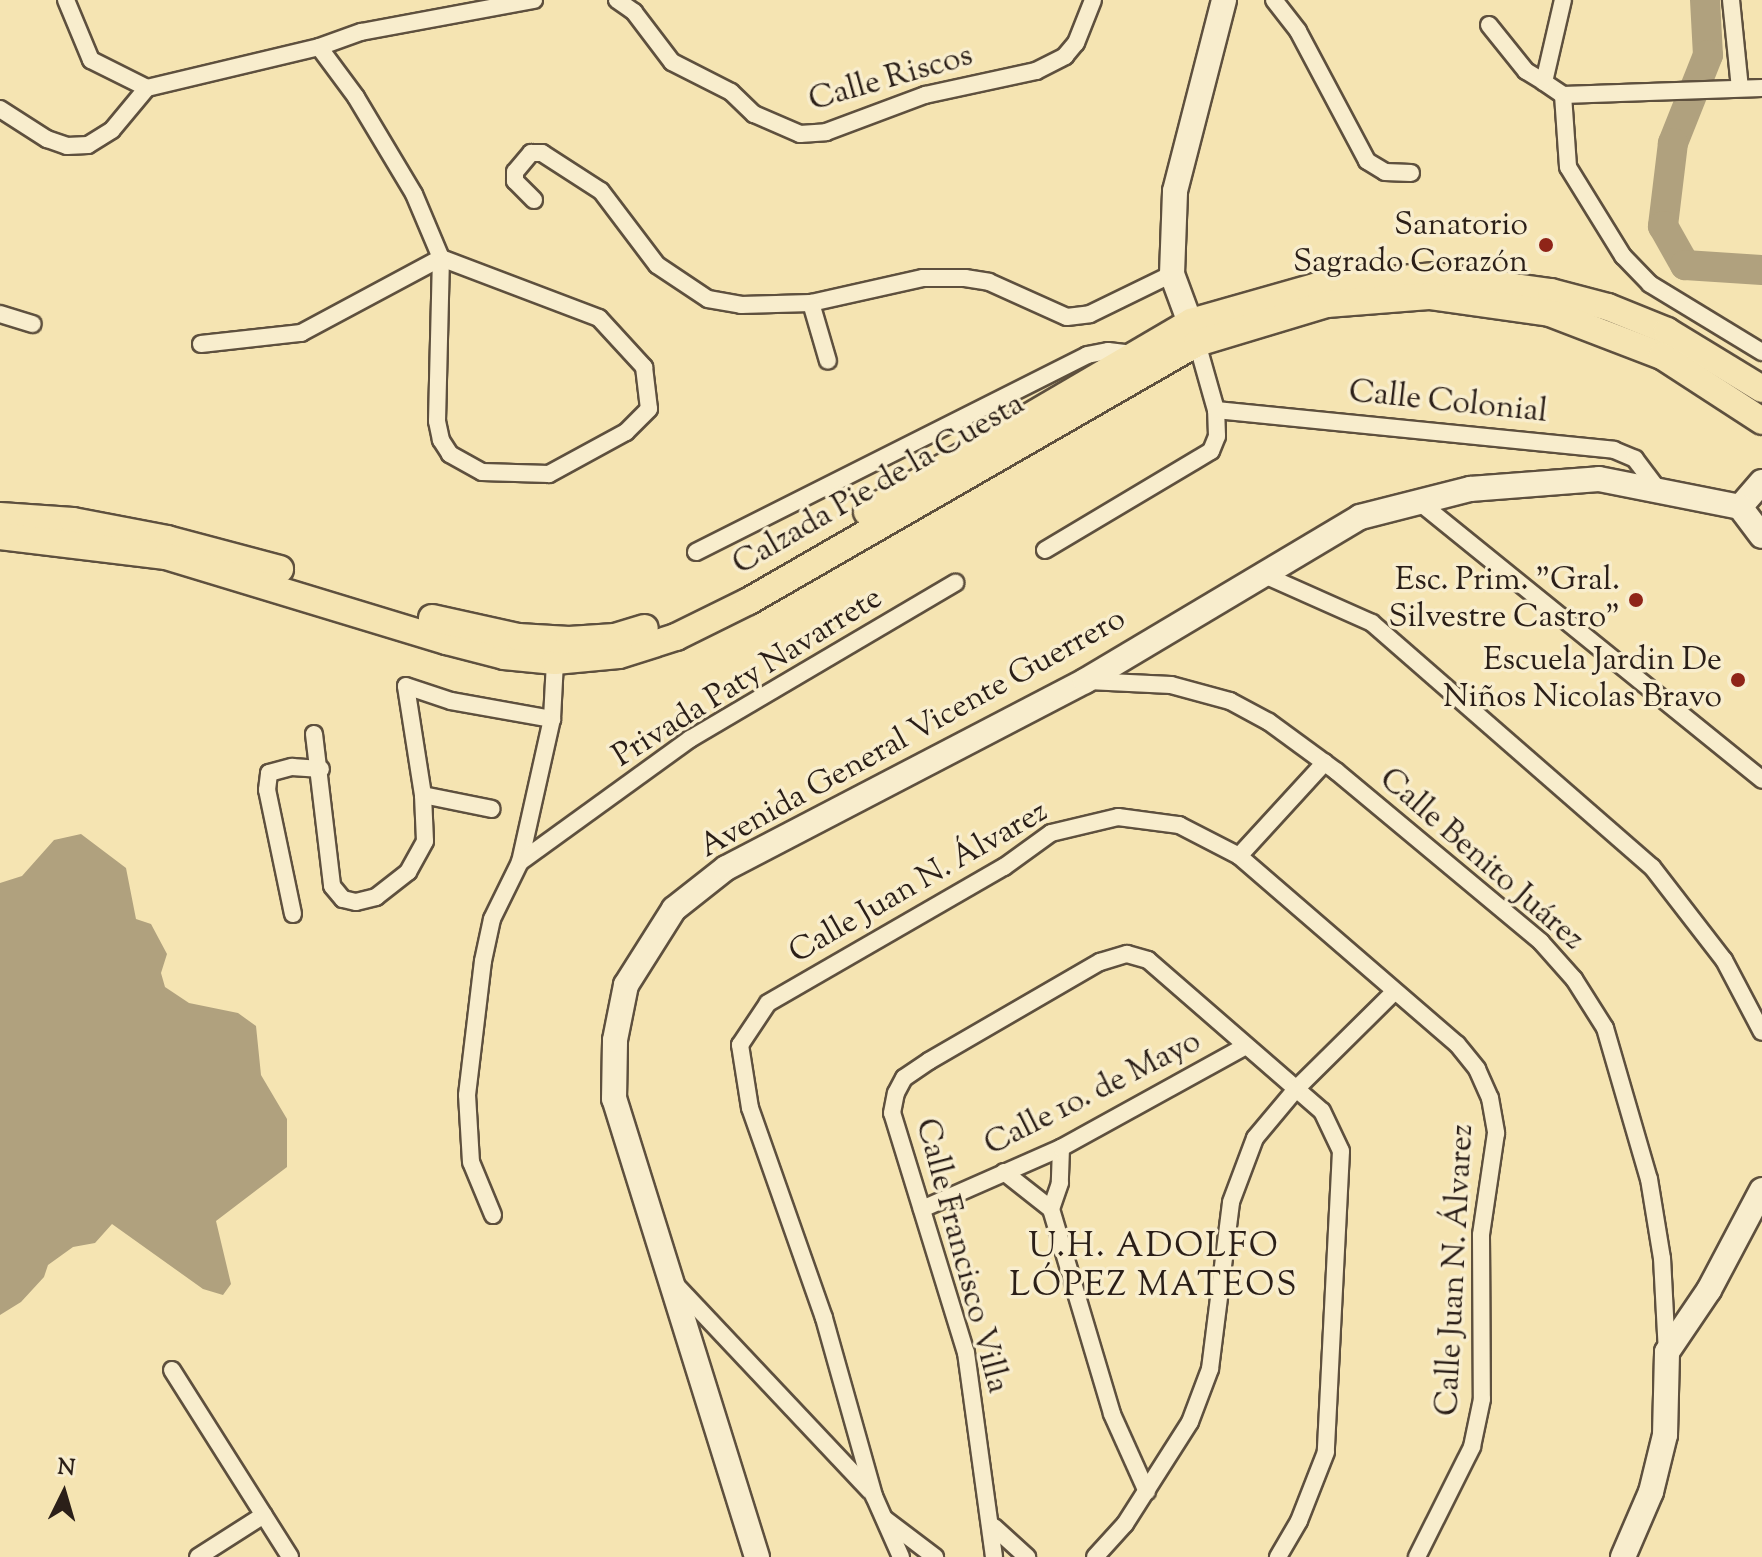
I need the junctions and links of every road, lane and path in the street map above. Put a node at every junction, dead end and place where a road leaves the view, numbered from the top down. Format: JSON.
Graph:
{"nodes":[{"id":1,"x":66,"y":0,"type":"edge"},
{"id":2,"x":534,"y":0,"type":"edge"},
{"id":3,"x":617,"y":0,"type":"edge"},
{"id":4,"x":1093,"y":0,"type":"edge"},
{"id":5,"x":1224,"y":0,"type":"edge"},
{"id":6,"x":1274,"y":0,"type":"edge"},
{"id":7,"x":1563,"y":0,"type":"edge"},
{"id":8,"x":1731,"y":0,"type":"edge"},
{"id":9,"x":1489,"y":25,"type":"dead end"},
{"id":10,"x":319,"y":47,"type":"junction"},
{"id":11,"x":1544,"y":82,"type":"junction"},
{"id":12,"x":147,"y":88,"type":"junction"},
{"id":13,"x":1740,"y":88,"type":"junction"},
{"id":14,"x":1762,"y":88,"type":"edge"},
{"id":15,"x":1563,"y":95,"type":"junction"},
{"id":16,"x":0,"y":109,"type":"edge"},
{"id":17,"x":1411,"y":173,"type":"dead end"},
{"id":18,"x":534,"y":200,"type":"dead end"},
{"id":19,"x":441,"y":258,"type":"junction"},
{"id":20,"x":1172,"y":274,"type":"junction"},
{"id":21,"x":811,"y":303,"type":"junction"},
{"id":22,"x":0,"y":314,"type":"edge"},
{"id":23,"x":33,"y":324,"type":"dead end"},
{"id":24,"x":1194,"y":333,"type":"junction"},
{"id":25,"x":201,"y":344,"type":"dead end"},
{"id":26,"x":1762,"y":352,"type":"edge"},
{"id":27,"x":1131,"y":354,"type":"junction"},
{"id":28,"x":828,"y":361,"type":"dead end"},
{"id":29,"x":1762,"y":389,"type":"edge"},
{"id":30,"x":1216,"y":410,"type":"junction"},
{"id":31,"x":1762,"y":421,"type":"edge"},
{"id":32,"x":1762,"y":482,"type":"edge"},
{"id":33,"x":1657,"y":488,"type":"junction"},
{"id":34,"x":1418,"y":501,"type":"junction"},
{"id":35,"x":1740,"y":507,"type":"junction"},
{"id":36,"x":6,"y":531,"type":"edge"},
{"id":37,"x":1762,"y":536,"type":"edge"},
{"id":38,"x":1045,"y":550,"type":"dead end"},
{"id":39,"x":696,"y":552,"type":"dead end"},
{"id":40,"x":1262,"y":574,"type":"junction"},
{"id":41,"x":955,"y":583,"type":"dead end"},
{"id":42,"x":555,"y":661,"type":"junction"},
{"id":43,"x":1085,"y":681,"type":"junction"},
{"id":44,"x":552,"y":719,"type":"junction"},
{"id":45,"x":314,"y":734,"type":"dead end"},
{"id":46,"x":1325,"y":762,"type":"junction"},
{"id":47,"x":321,"y":769,"type":"junction"},
{"id":48,"x":1762,"y":780,"type":"edge"},
{"id":49,"x":423,"y":795,"type":"junction"},
{"id":50,"x":492,"y":809,"type":"dead end"},
{"id":51,"x":1239,"y":856,"type":"junction"},
{"id":52,"x":520,"y":862,"type":"junction"},
{"id":53,"x":293,"y":914,"type":"dead end"},
{"id":54,"x":1394,"y":992,"type":"junction"},
{"id":55,"x":1762,"y":1032,"type":"edge"},
{"id":56,"x":1244,"y":1047,"type":"junction"},
{"id":57,"x":1297,"y":1088,"type":"junction"},
{"id":58,"x":1061,"y":1148,"type":"junction"},
{"id":59,"x":1004,"y":1172,"type":"junction"},
{"id":60,"x":1762,"y":1190,"type":"edge"},
{"id":61,"x":922,"y":1209,"type":"junction"},
{"id":62,"x":1051,"y":1209,"type":"junction"},
{"id":63,"x":493,"y":1215,"type":"dead end"},
{"id":64,"x":666,"y":1274,"type":"junction"},
{"id":65,"x":1667,"y":1352,"type":"junction"},
{"id":66,"x":172,"y":1370,"type":"dead end"},
{"id":67,"x":1147,"y":1492,"type":"junction"},
{"id":68,"x":874,"y":1496,"type":"junction"},
{"id":69,"x":264,"y":1515,"type":"junction"},
{"id":70,"x":883,"y":1518,"type":"junction"},
{"id":71,"x":994,"y":1527,"type":"junction"},
{"id":72,"x":198,"y":1557,"type":"edge"},
{"id":73,"x":290,"y":1557,"type":"edge"},
{"id":74,"x":757,"y":1557,"type":"edge"},
{"id":75,"x":901,"y":1557,"type":"edge"},
{"id":76,"x":935,"y":1557,"type":"edge"},
{"id":77,"x":994,"y":1557,"type":"edge"},
{"id":78,"x":1027,"y":1557,"type":"edge"},
{"id":79,"x":1095,"y":1557,"type":"edge"},
{"id":80,"x":1278,"y":1557,"type":"edge"},
{"id":81,"x":1417,"y":1557,"type":"edge"},
{"id":82,"x":1623,"y":1557,"type":"edge"}],
"edges":[{"from":1,"to":12,"type":"street"},
{"from":2,"to":10,"type":"street"},
{"from":3,"to":4,"type":"street","name":"Calle Riscos"},
{"from":5,"to":20,"type":"street"},
{"from":6,"to":17,"type":"street"},
{"from":7,"to":11,"type":"street"},
{"from":8,"to":13,"type":"street"},
{"from":9,"to":11,"type":"street"},
{"from":10,"to":12,"type":"street"},
{"from":10,"to":19,"type":"street"},
{"from":11,"to":15,"type":"street"},
{"from":12,"to":16,"type":"street"},
{"from":13,"to":14,"type":"street"},
{"from":13,"to":15,"type":"street"},
{"from":15,"to":26,"type":"street"},
{"from":18,"to":21,"type":"street"},
{"from":19,"to":19,"type":"street"},
{"from":19,"to":25,"type":"street"},
{"from":20,"to":21,"type":"street"},
{"from":20,"to":24,"type":"street"},
{"from":21,"to":28,"type":"street"},
{"from":22,"to":23,"type":"street"},
{"from":24,"to":27,"type":"main road","name":"Calzada Pie de la Cuesta"},
{"from":24,"to":29,"type":"main road","name":"Calzada Pie de la Cuesta"},
{"from":24,"to":30,"type":"street"},
{"from":24,"to":31,"type":"main road","name":"Calzada Pie de la Cuesta"},
{"from":24,"to":42,"type":"main road","name":"Calzada Pie de la Cuesta"},
{"from":27,"to":36,"type":"main road","name":"Calzada Pie de la Cuesta"},
{"from":27,"to":39,"type":"street"},
{"from":30,"to":33,"type":"street","name":"Calle Colonial"},
{"from":30,"to":38,"type":"street"},
{"from":32,"to":35,"type":"street"},
{"from":33,"to":34,"type":"street","name":"Avenida General Vicente Guerrero"},
{"from":33,"to":35,"type":"street","name":"Avenida General Vicente Guerrero"},
{"from":34,"to":40,"type":"street","name":"Avenida General Vicente Guerrero"},
{"from":34,"to":48,"type":"street"},
{"from":35,"to":37,"type":"street"},
{"from":36,"to":42,"type":"main road","name":"Calzada Pie de la Cuesta"},
{"from":40,"to":43,"type":"street","name":"Avenida General Vicente Guerrero"},
{"from":40,"to":55,"type":"street"},
{"from":41,"to":52,"type":"street","name":"Privada Paty Navarrete"},
{"from":42,"to":44,"type":"street"},
{"from":43,"to":46,"type":"street","name":"Calle Benito Juárez"},
{"from":43,"to":64,"type":"street","name":"Avenida General Vicente Guerrero"},
{"from":44,"to":49,"type":"street"},
{"from":44,"to":52,"type":"street"},
{"from":45,"to":47,"type":"street"},
{"from":46,"to":51,"type":"street"},
{"from":46,"to":65,"type":"street","name":"Calle Benito Juárez"},
{"from":47,"to":49,"type":"street"},
{"from":47,"to":53,"type":"street"},
{"from":49,"to":50,"type":"street"},
{"from":51,"to":54,"type":"street","name":"Calle Juan N. Álvarez"},
{"from":51,"to":68,"type":"street","name":"Calle Juan N. Álvarez"},
{"from":52,"to":63,"type":"street","name":"Privada Paty Navarrete"},
{"from":54,"to":57,"type":"street"},
{"from":54,"to":81,"type":"street","name":"Calle Juan N. Álvarez"},
{"from":56,"to":57,"type":"street","name":"Calle Francisco Villa"},
{"from":56,"to":58,"type":"street","name":"Calle 1o. de Mayo"},
{"from":56,"to":61,"type":"street","name":"Calle Francisco Villa"},
{"from":57,"to":67,"type":"street"},
{"from":57,"to":80,"type":"street","name":"Calle Francisco Villa"},
{"from":58,"to":59,"type":"street","name":"Calle 1o. de Mayo"},
{"from":58,"to":62,"type":"street"},
{"from":59,"to":61,"type":"street","name":"Calle 1o. de Mayo"},
{"from":59,"to":62,"type":"street"},
{"from":60,"to":65,"type":"street"},
{"from":61,"to":71,"type":"street","name":"Calle Francisco Villa"},
{"from":62,"to":67,"type":"street"},
{"from":64,"to":68,"type":"street"},
{"from":64,"to":74,"type":"street","name":"Avenida General Vicente Guerrero"},
{"from":65,"to":82,"type":"street"},
{"from":66,"to":69,"type":"street"},
{"from":67,"to":79,"type":"street"},
{"from":68,"to":70,"type":"street","name":"Calle Juan N. Álvarez"},
{"from":69,"to":72,"type":"street"},
{"from":69,"to":73,"type":"street"},
{"from":70,"to":75,"type":"street","name":"Calle Juan N. Álvarez"},
{"from":70,"to":76,"type":"street"},
{"from":71,"to":77,"type":"street","name":"Calle Francisco Villa"},
{"from":71,"to":78,"type":"street"}]}
